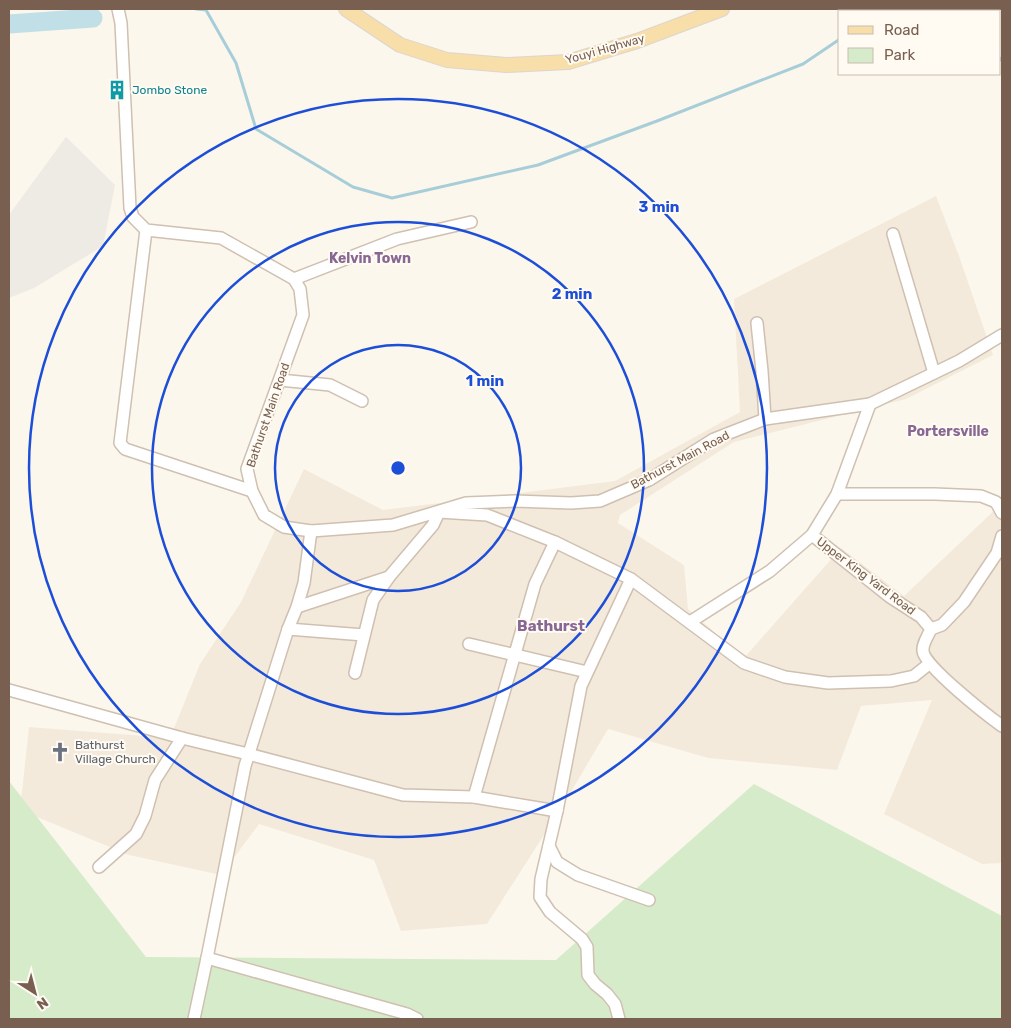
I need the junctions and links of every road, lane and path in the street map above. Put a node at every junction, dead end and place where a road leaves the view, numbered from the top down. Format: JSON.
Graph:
{"nodes":[{"id":1,"x":118,"y":9,"type":"edge"},
{"id":2,"x":346,"y":9,"type":"edge"},
{"id":3,"x":722,"y":9,"type":"edge"},
{"id":4,"x":471,"y":222,"type":"dead end"},
{"id":5,"x":146,"y":230,"type":"junction"},
{"id":6,"x":893,"y":234,"type":"dead end"},
{"id":7,"x":294,"y":279,"type":"junction"},
{"id":8,"x":757,"y":323,"type":"dead end"},
{"id":9,"x":1002,"y":334,"type":"edge"},
{"id":10,"x":934,"y":373,"type":"junction"},
{"id":11,"x":280,"y":380,"type":"junction"},
{"id":12,"x":362,"y":400,"type":"dead end"},
{"id":13,"x":870,"y":404,"type":"junction"},
{"id":14,"x":765,"y":419,"type":"junction"},
{"id":15,"x":252,"y":491,"type":"junction"},
{"id":16,"x":837,"y":494,"type":"junction"},
{"id":17,"x":999,"y":500,"type":"edge"},
{"id":18,"x":440,"y":512,"type":"junction"},
{"id":19,"x":1002,"y":514,"type":"edge"},
{"id":20,"x":311,"y":531,"type":"junction"},
{"id":21,"x":812,"y":535,"type":"junction"},
{"id":22,"x":1002,"y":536,"type":"edge"},
{"id":23,"x":555,"y":542,"type":"junction"},
{"id":24,"x":1000,"y":553,"type":"edge"},
{"id":25,"x":389,"y":578,"type":"junction"},
{"id":26,"x":631,"y":579,"type":"junction"},
{"id":27,"x":297,"y":606,"type":"junction"},
{"id":28,"x":690,"y":622,"type":"junction"},
{"id":29,"x":288,"y":629,"type":"junction"},
{"id":30,"x":931,"y":629,"type":"junction"},
{"id":31,"x":364,"y":635,"type":"junction"},
{"id":32,"x":468,"y":644,"type":"dead end"},
{"id":33,"x":515,"y":655,"type":"junction"},
{"id":34,"x":929,"y":664,"type":"junction"},
{"id":35,"x":355,"y":672,"type":"dead end"},
{"id":36,"x":587,"y":672,"type":"junction"},
{"id":37,"x":9,"y":690,"type":"edge"},
{"id":38,"x":1002,"y":726,"type":"edge"},
{"id":39,"x":182,"y":738,"type":"junction"},
{"id":40,"x":248,"y":754,"type":"junction"},
{"id":41,"x":474,"y":797,"type":"junction"},
{"id":42,"x":557,"y":811,"type":"junction"},
{"id":43,"x":549,"y":846,"type":"junction"},
{"id":44,"x":99,"y":867,"type":"dead end"},
{"id":45,"x":649,"y":900,"type":"dead end"},
{"id":46,"x":207,"y":958,"type":"junction"},
{"id":47,"x":194,"y":1019,"type":"edge"},
{"id":48,"x":417,"y":1019,"type":"edge"},
{"id":49,"x":619,"y":1019,"type":"edge"}],
"edges":[{"from":1,"to":5,"type":"street"},
{"from":2,"to":3,"type":"main road","name":"Youyi Highway"},
{"from":4,"to":7,"type":"street"},
{"from":5,"to":7,"type":"street"},
{"from":5,"to":15,"type":"street"},
{"from":6,"to":10,"type":"street"},
{"from":7,"to":11,"type":"street","name":"Bathurst Main Road"},
{"from":8,"to":14,"type":"street"},
{"from":9,"to":10,"type":"street","name":"Bathurst Main Road"},
{"from":10,"to":13,"type":"street","name":"Bathurst Main Road"},
{"from":11,"to":12,"type":"street"},
{"from":11,"to":15,"type":"street","name":"Bathurst Main Road"},
{"from":13,"to":14,"type":"street","name":"Bathurst Main Road"},
{"from":13,"to":16,"type":"street"},
{"from":14,"to":18,"type":"street","name":"Bathurst Main Road"},
{"from":15,"to":20,"type":"street","name":"Bathurst Main Road"},
{"from":16,"to":17,"type":"street"},
{"from":16,"to":21,"type":"street"},
{"from":17,"to":19,"type":"street"},
{"from":18,"to":20,"type":"street","name":"Bathurst Main Road"},
{"from":18,"to":23,"type":"street"},
{"from":18,"to":25,"type":"street"},
{"from":20,"to":27,"type":"street"},
{"from":21,"to":28,"type":"street"},
{"from":21,"to":30,"type":"street","name":"Upper King Yard Road"},
{"from":22,"to":24,"type":"street"},
{"from":23,"to":26,"type":"street"},
{"from":23,"to":33,"type":"street"},
{"from":24,"to":30,"type":"street"},
{"from":25,"to":27,"type":"street"},
{"from":25,"to":31,"type":"street"},
{"from":26,"to":28,"type":"street"},
{"from":26,"to":36,"type":"street"},
{"from":27,"to":29,"type":"street"},
{"from":28,"to":34,"type":"street"},
{"from":29,"to":31,"type":"street"},
{"from":29,"to":40,"type":"street"},
{"from":30,"to":34,"type":"street"},
{"from":31,"to":35,"type":"street"},
{"from":32,"to":33,"type":"street"},
{"from":33,"to":36,"type":"street"},
{"from":33,"to":41,"type":"street"},
{"from":34,"to":38,"type":"street"},
{"from":36,"to":42,"type":"street"},
{"from":37,"to":39,"type":"street"},
{"from":39,"to":40,"type":"street"},
{"from":39,"to":44,"type":"street"},
{"from":40,"to":41,"type":"street"},
{"from":40,"to":46,"type":"street"},
{"from":41,"to":42,"type":"street"},
{"from":42,"to":43,"type":"street"},
{"from":43,"to":45,"type":"street"},
{"from":43,"to":49,"type":"street"},
{"from":46,"to":47,"type":"street"},
{"from":46,"to":48,"type":"street"}]}
